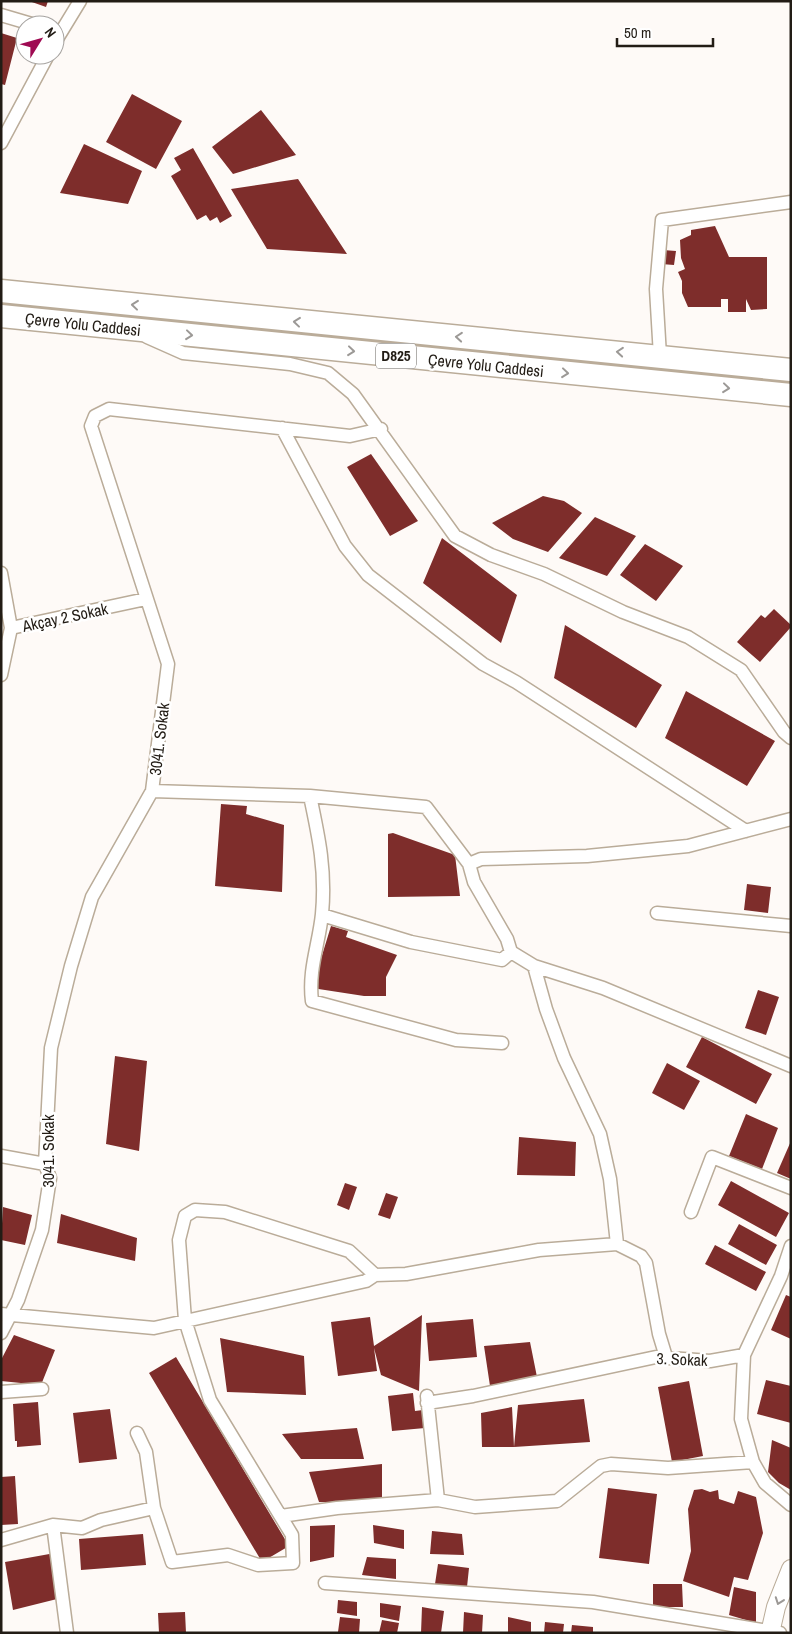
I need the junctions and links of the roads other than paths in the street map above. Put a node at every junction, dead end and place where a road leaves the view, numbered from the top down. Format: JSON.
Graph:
{"nodes":[{"id":1,"x":80,"y":1,"type":"edge"},
{"id":2,"x":1,"y":15,"type":"edge"},
{"id":3,"x":15,"y":19,"type":"edge"},
{"id":4,"x":65,"y":23,"type":"edge"},
{"id":5,"x":43,"y":65,"type":"edge"},
{"id":6,"x":1,"y":142,"type":"edge"},
{"id":7,"x":791,"y":202,"type":"edge"},
{"id":8,"x":1,"y":291,"type":"edge"},
{"id":9,"x":1,"y":316,"type":"edge"},
{"id":10,"x":130,"y":329,"type":"junction"},
{"id":11,"x":660,"y":356,"type":"junction"},
{"id":12,"x":791,"y":370,"type":"edge"},
{"id":13,"x":791,"y":395,"type":"edge"},
{"id":14,"x":282,"y":428,"type":"junction"},
{"id":15,"x":380,"y":429,"type":"junction"},
{"id":16,"x":1,"y":573,"type":"edge"},
{"id":17,"x":146,"y":599,"type":"junction"},
{"id":18,"x":11,"y":628,"type":"junction"},
{"id":19,"x":1,"y":675,"type":"edge"},
{"id":20,"x":791,"y":738,"type":"edge"},
{"id":21,"x":152,"y":791,"type":"junction"},
{"id":22,"x":310,"y":796,"type":"junction"},
{"id":23,"x":791,"y":819,"type":"edge"},
{"id":24,"x":746,"y":831,"type":"junction"},
{"id":25,"x":469,"y":864,"type":"junction"},
{"id":26,"x":657,"y":913,"type":"dead end"},
{"id":27,"x":322,"y":915,"type":"junction"},
{"id":28,"x":791,"y":926,"type":"edge"},
{"id":29,"x":511,"y":952,"type":"junction"},
{"id":30,"x":534,"y":966,"type":"junction"},
{"id":31,"x":502,"y":1043,"type":"dead end"},
{"id":32,"x":791,"y":1066,"type":"edge"},
{"id":33,"x":1,"y":1156,"type":"edge"},
{"id":34,"x":45,"y":1164,"type":"junction"},
{"id":35,"x":791,"y":1188,"type":"edge"},
{"id":36,"x":691,"y":1212,"type":"dead end"},
{"id":37,"x":617,"y":1244,"type":"junction"},
{"id":38,"x":791,"y":1246,"type":"edge"},
{"id":39,"x":375,"y":1275,"type":"junction"},
{"id":40,"x":6,"y":1314,"type":"edge"},
{"id":41,"x":185,"y":1320,"type":"junction"},
{"id":42,"x":1,"y":1333,"type":"edge"},
{"id":43,"x":744,"y":1355,"type":"junction"},
{"id":44,"x":666,"y":1357,"type":"junction"},
{"id":45,"x":42,"y":1389,"type":"dead end"},
{"id":46,"x":1,"y":1392,"type":"edge"},
{"id":47,"x":137,"y":1433,"type":"dead end"},
{"id":48,"x":753,"y":1462,"type":"junction"},
{"id":49,"x":438,"y":1500,"type":"junction"},
{"id":50,"x":791,"y":1505,"type":"edge"},
{"id":51,"x":154,"y":1508,"type":"junction"},
{"id":52,"x":281,"y":1516,"type":"junction"},
{"id":53,"x":53,"y":1525,"type":"junction"},
{"id":54,"x":1,"y":1540,"type":"edge"},
{"id":55,"x":791,"y":1570,"type":"edge"},
{"id":56,"x":325,"y":1583,"type":"dead end"},
{"id":57,"x":774,"y":1632,"type":"edge"},
{"id":58,"x":67,"y":1633,"type":"edge"}],
"edges":[{"from":1,"to":4,"type":"street"},
{"from":2,"to":3,"type":"street"},
{"from":5,"to":6,"type":"street"},
{"from":7,"to":11,"type":"street"},
{"from":11,"to":8,"type":"highway","name":"Çevre Yolu Caddesi","number":"D825","one_way":true},
{"from":9,"to":10,"type":"highway","name":"Çevre Yolu Caddesi","number":"D825"},
{"from":10,"to":13,"type":"highway","name":"Çevre Yolu Caddesi","number":"D825","one_way":true},
{"from":10,"to":15,"type":"street"},
{"from":11,"to":12,"type":"highway","name":"Çevre Yolu Caddesi","number":"D825"},
{"from":14,"to":15,"type":"street","name":"3041. Sokak"},
{"from":14,"to":17,"type":"street","name":"3041. Sokak"},
{"from":14,"to":24,"type":"street"},
{"from":15,"to":20,"type":"street"},
{"from":16,"to":18,"type":"street","name":"Akçay 2 Sokak"},
{"from":17,"to":18,"type":"street","name":"Akçay 2 Sokak"},
{"from":17,"to":21,"type":"street","name":"3041. Sokak"},
{"from":18,"to":19,"type":"street"},
{"from":21,"to":22,"type":"street"},
{"from":21,"to":34,"type":"street","name":"3041. Sokak"},
{"from":22,"to":25,"type":"street"},
{"from":22,"to":27,"type":"street"},
{"from":23,"to":24,"type":"street"},
{"from":24,"to":25,"type":"street"},
{"from":25,"to":29,"type":"street"},
{"from":26,"to":28,"type":"street"},
{"from":27,"to":29,"type":"street"},
{"from":27,"to":31,"type":"street"},
{"from":29,"to":30,"type":"street"},
{"from":30,"to":32,"type":"street"},
{"from":30,"to":37,"type":"street"},
{"from":33,"to":34,"type":"street"},
{"from":34,"to":40,"type":"street","name":"3041. Sokak"},
{"from":35,"to":36,"type":"street"},
{"from":37,"to":39,"type":"street"},
{"from":37,"to":44,"type":"street"},
{"from":38,"to":43,"type":"street"},
{"from":39,"to":41,"type":"street"},
{"from":39,"to":41,"type":"street"},
{"from":40,"to":41,"type":"street"},
{"from":40,"to":42,"type":"street","name":"3041. Sokak"},
{"from":41,"to":52,"type":"street"},
{"from":43,"to":44,"type":"street","name":"3. Sokak"},
{"from":43,"to":48,"type":"street"},
{"from":44,"to":49,"type":"street","name":"3. Sokak"},
{"from":45,"to":46,"type":"street"},
{"from":47,"to":51,"type":"street"},
{"from":48,"to":49,"type":"street"},
{"from":48,"to":50,"type":"street"},
{"from":49,"to":52,"type":"street"},
{"from":51,"to":52,"type":"street"},
{"from":51,"to":53,"type":"street"},
{"from":53,"to":54,"type":"street"},
{"from":53,"to":58,"type":"street"},
{"from":55,"to":57,"type":"main road","one_way":true},
{"from":56,"to":57,"type":"street"}]}
